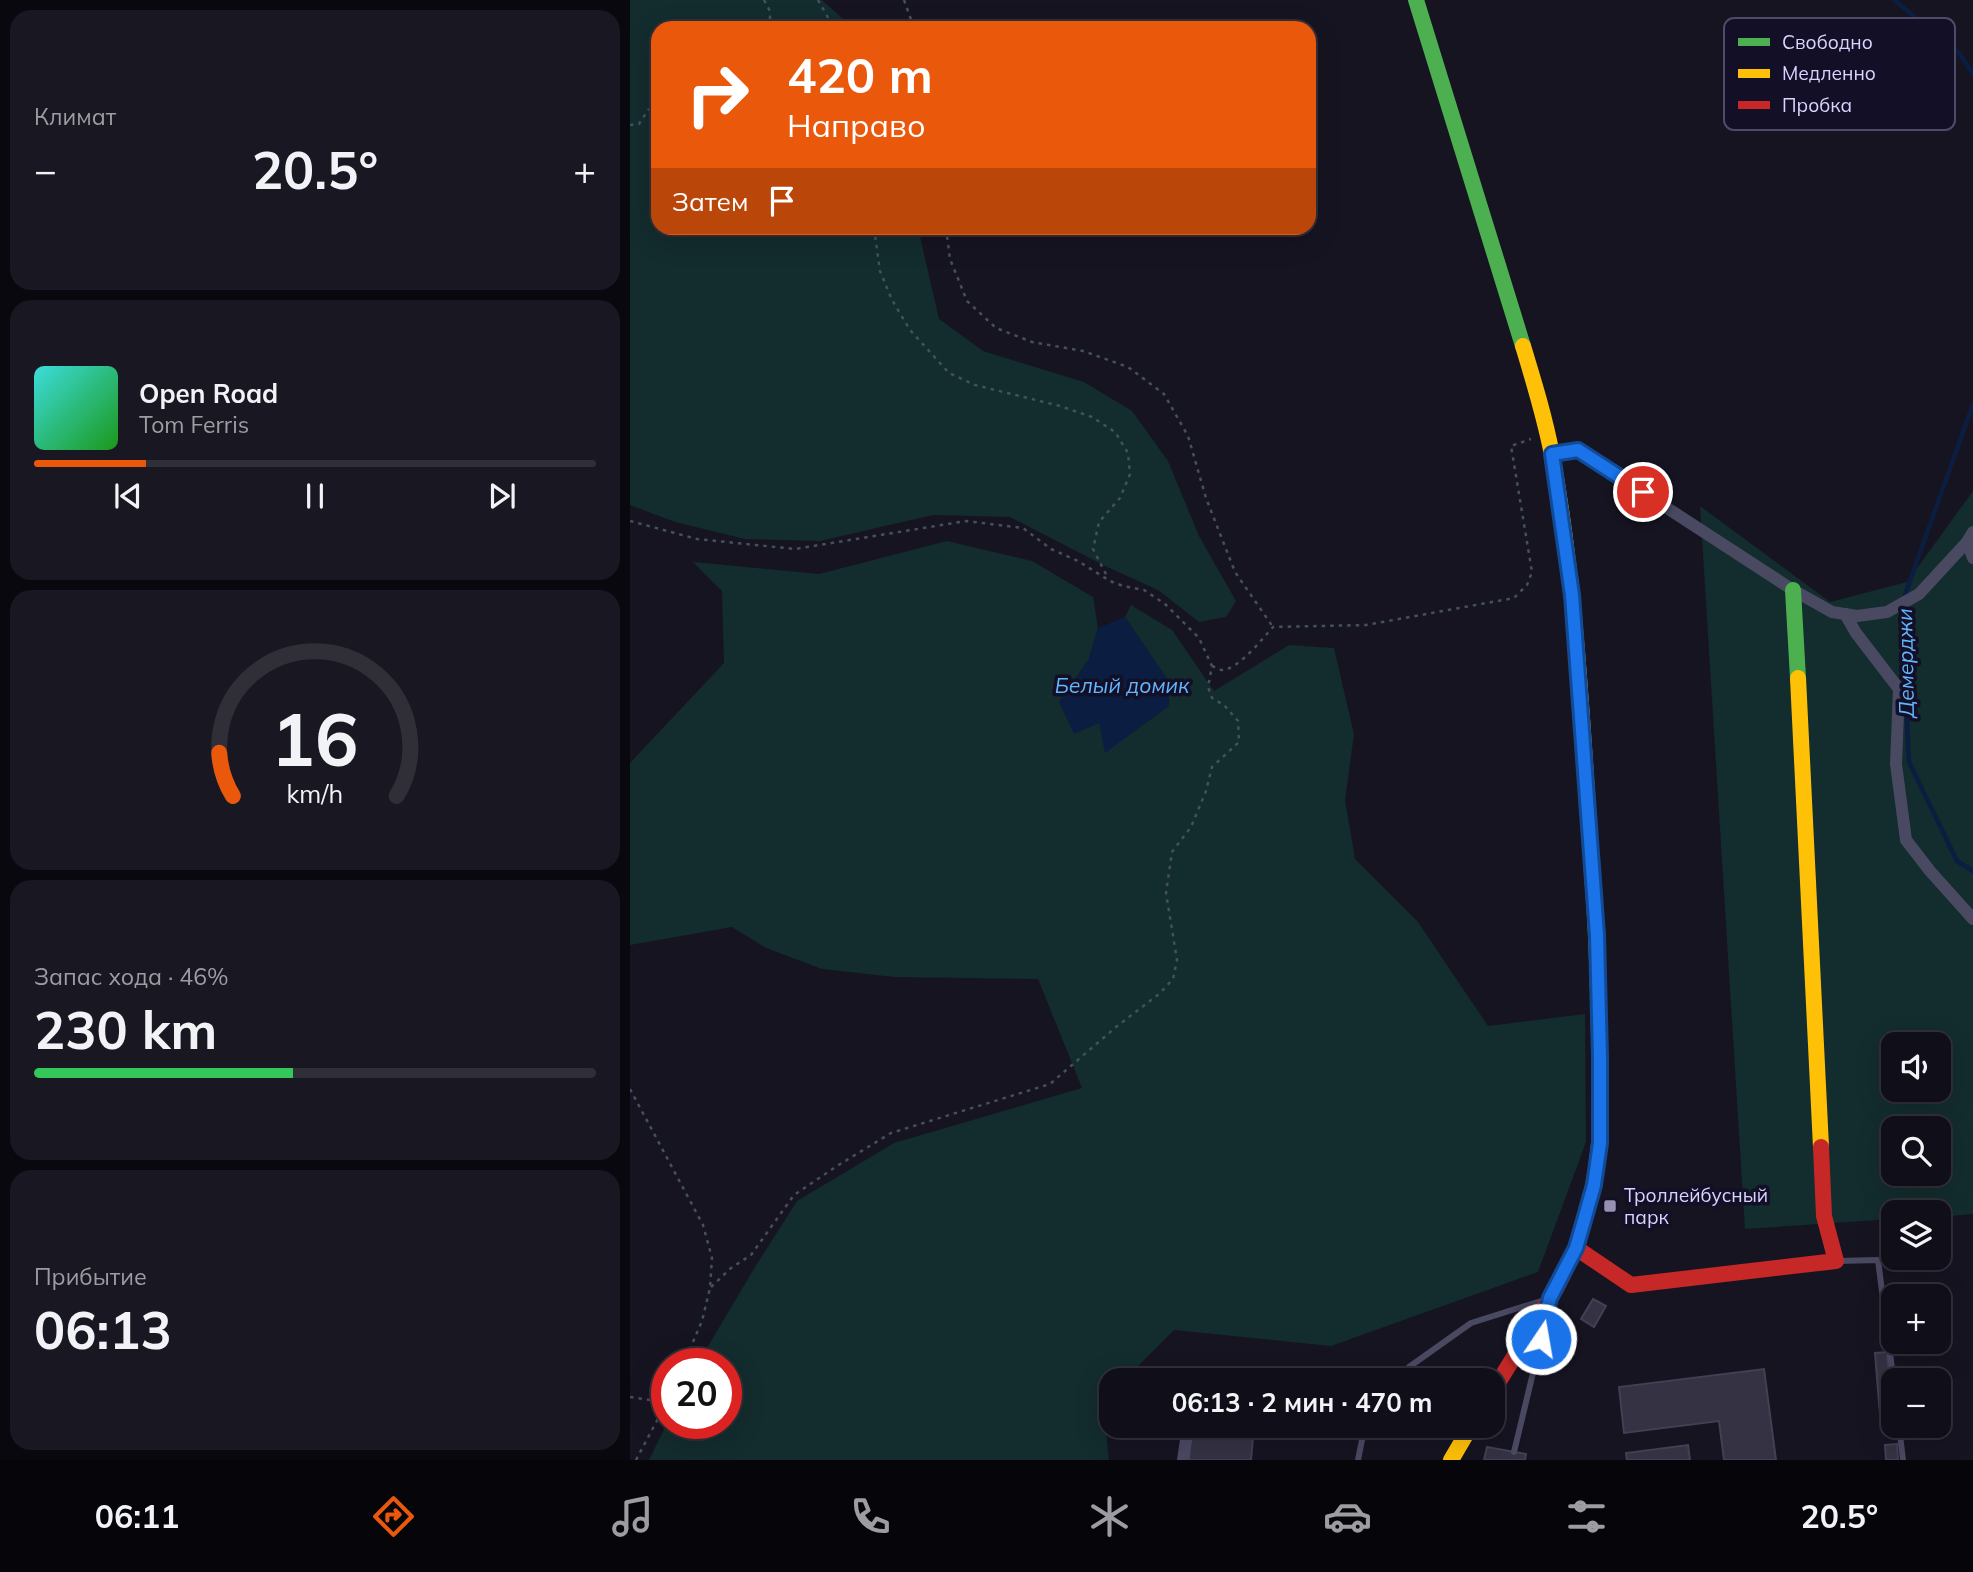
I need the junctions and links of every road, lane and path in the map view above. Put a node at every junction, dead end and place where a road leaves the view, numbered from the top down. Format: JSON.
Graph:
{"nodes":[{"id":1,"x":764,"y":0,"type":"edge"},
{"id":2,"x":818,"y":0,"type":"edge"},
{"id":3,"x":904,"y":0,"type":"edge"},
{"id":4,"x":1416,"y":0,"type":"edge"},
{"id":5,"x":770,"y":21,"type":"edge"},
{"id":6,"x":830,"y":21,"type":"edge"},
{"id":7,"x":912,"y":21,"type":"edge"},
{"id":8,"x":651,"y":109,"type":"edge"},
{"id":9,"x":630,"y":125,"type":"edge"},
{"id":10,"x":875,"y":235,"type":"edge"},
{"id":11,"x":947,"y":235,"type":"edge"},
{"id":12,"x":1547,"y":434,"type":"junction"},
{"id":13,"x":1552,"y":454,"type":"junction"},
{"id":14,"x":630,"y":521,"type":"edge"},
{"id":15,"x":1970,"y":537,"type":"edge"},
{"id":16,"x":1973,"y":558,"type":"edge"},
{"id":17,"x":1110,"y":581,"type":"junction"},
{"id":18,"x":1793,"y":590,"type":"junction"},
{"id":19,"x":1845,"y":614,"type":"junction"},
{"id":20,"x":1273,"y":627,"type":"junction"},
{"id":21,"x":1212,"y":666,"type":"junction"},
{"id":22,"x":1973,"y":919,"type":"edge"},
{"id":23,"x":630,"y":1089,"type":"edge"},
{"id":24,"x":1576,"y":1248,"type":"junction"},
{"id":25,"x":1836,"y":1261,"type":"junction"},
{"id":26,"x":710,"y":1288,"type":"junction"},
{"id":27,"x":1550,"y":1298,"type":"junction"},
{"id":28,"x":690,"y":1348,"type":"edge"},
{"id":29,"x":1408,"y":1368,"type":"edge"},
{"id":30,"x":1892,"y":1368,"type":"edge"},
{"id":31,"x":1505,"y":1371,"type":"edge"},
{"id":32,"x":630,"y":1397,"type":"edge"},
{"id":33,"x":651,"y":1400,"type":"edge"},
{"id":34,"x":651,"y":1432,"type":"edge"},
{"id":35,"x":1186,"y":1438,"type":"edge"},
{"id":36,"x":1363,"y":1438,"type":"edge"},
{"id":37,"x":1464,"y":1438,"type":"edge"},
{"id":38,"x":1900,"y":1438,"type":"edge"},
{"id":39,"x":1514,"y":1452,"type":"dead end"},
{"id":40,"x":636,"y":1460,"type":"edge"},
{"id":41,"x":1182,"y":1460,"type":"edge"},
{"id":42,"x":1358,"y":1460,"type":"edge"},
{"id":43,"x":1451,"y":1460,"type":"edge"},
{"id":44,"x":1903,"y":1460,"type":"edge"}],
"edges":[{"from":1,"to":5,"type":"path"},
{"from":2,"to":6,"type":"path"},
{"from":3,"to":7,"type":"path"},
{"from":4,"to":12,"type":"main road"},
{"from":8,"to":9,"type":"path"},
{"from":10,"to":17,"type":"path"},
{"from":11,"to":20,"type":"path"},
{"from":12,"to":13,"type":"main road"},
{"from":12,"to":20,"type":"path"},
{"from":13,"to":18,"type":"street"},
{"from":13,"to":24,"type":"main road"},
{"from":14,"to":17,"type":"path"},
{"from":15,"to":16,"type":"street"},
{"from":15,"to":19,"type":"street"},
{"from":17,"to":21,"type":"path"},
{"from":18,"to":19,"type":"street"},
{"from":18,"to":25,"type":"main road"},
{"from":19,"to":22,"type":"street"},
{"from":20,"to":21,"type":"path"},
{"from":21,"to":26,"type":"path"},
{"from":23,"to":26,"type":"path"},
{"from":24,"to":25,"type":"main road"},
{"from":24,"to":27,"type":"main road"},
{"from":25,"to":30,"type":"lane"},
{"from":26,"to":28,"type":"path"},
{"from":27,"to":29,"type":"lane"},
{"from":27,"to":31,"type":"main road"},
{"from":27,"to":39,"type":"lane"},
{"from":32,"to":33,"type":"path"},
{"from":34,"to":40,"type":"path"},
{"from":35,"to":41,"type":"street"},
{"from":36,"to":42,"type":"lane"},
{"from":37,"to":43,"type":"main road"},
{"from":38,"to":44,"type":"lane"}]}
